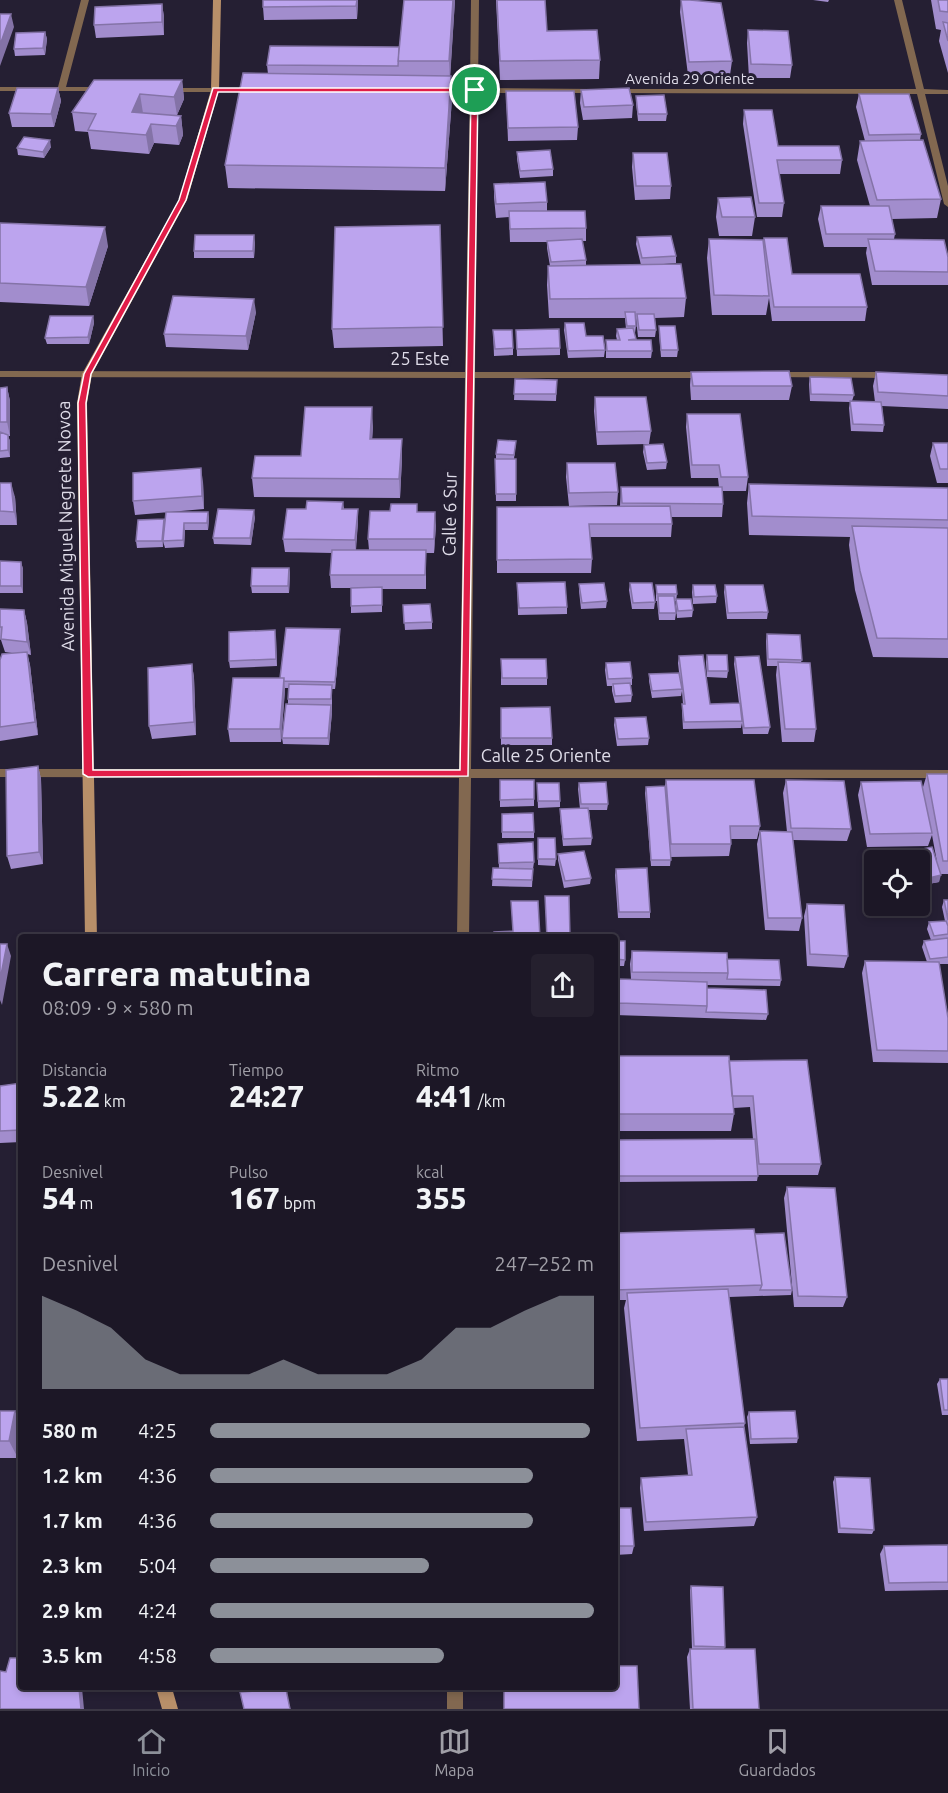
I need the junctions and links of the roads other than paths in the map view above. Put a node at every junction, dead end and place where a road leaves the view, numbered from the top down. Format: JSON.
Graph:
{"nodes":[{"id":1,"x":85,"y":0,"type":"edge"},
{"id":2,"x":217,"y":0,"type":"edge"},
{"id":3,"x":475,"y":0,"type":"edge"},
{"id":4,"x":898,"y":0,"type":"edge"},
{"id":5,"x":0,"y":89,"type":"edge"},
{"id":6,"x":61,"y":89,"type":"junction"},
{"id":7,"x":108,"y":89,"type":"edge"},
{"id":8,"x":156,"y":90,"type":"edge"},
{"id":9,"x":215,"y":90,"type":"junction"},
{"id":10,"x":262,"y":90,"type":"edge"},
{"id":11,"x":428,"y":90,"type":"edge"},
{"id":12,"x":475,"y":90,"type":"junction"},
{"id":13,"x":919,"y":92,"type":"junction"},
{"id":14,"x":948,"y":92,"type":"edge"},
{"id":15,"x":948,"y":204,"type":"edge"},
{"id":16,"x":0,"y":374,"type":"edge"},
{"id":17,"x":87,"y":374,"type":"junction"},
{"id":18,"x":470,"y":375,"type":"junction"},
{"id":19,"x":721,"y":375,"type":"edge"},
{"id":20,"x":769,"y":375,"type":"edge"},
{"id":21,"x":900,"y":375,"type":"edge"},
{"id":22,"x":0,"y":773,"type":"edge"},
{"id":23,"x":465,"y":773,"type":"junction"},
{"id":24,"x":88,"y":774,"type":"junction"},
{"id":25,"x":948,"y":774,"type":"edge"},
{"id":26,"x":91,"y":934,"type":"edge"},
{"id":27,"x":463,"y":934,"type":"edge"},
{"id":28,"x":165,"y":1690,"type":"edge"},
{"id":29,"x":455,"y":1690,"type":"edge"},
{"id":30,"x":170,"y":1709,"type":"edge"},
{"id":31,"x":455,"y":1709,"type":"edge"}],
"edges":[{"from":1,"to":6,"type":"street"},
{"from":2,"to":9,"type":"main road","name":"Avenida Miguel Negrete Novoa"},
{"from":3,"to":12,"type":"street","name":"Calle 6 Sur"},
{"from":4,"to":13,"type":"street"},
{"from":5,"to":6,"type":"street"},
{"from":6,"to":7,"type":"street"},
{"from":8,"to":9,"type":"street"},
{"from":9,"to":10,"type":"street"},
{"from":9,"to":17,"type":"main road","name":"Avenida Miguel Negrete Novoa"},
{"from":11,"to":12,"type":"street","name":"Avenida 29 Oriente"},
{"from":12,"to":13,"type":"street","name":"Avenida 29 Oriente"},
{"from":12,"to":18,"type":"street","name":"Calle 6 Sur"},
{"from":13,"to":14,"type":"street","name":"Avenida 29 Oriente"},
{"from":13,"to":15,"type":"street"},
{"from":16,"to":17,"type":"street","name":"25 Este"},
{"from":17,"to":18,"type":"street","name":"25 Este"},
{"from":17,"to":24,"type":"main road","name":"Avenida Miguel Negrete Novoa"},
{"from":18,"to":19,"type":"street","name":"25 Este"},
{"from":18,"to":23,"type":"street","name":"Calle 6 Sur"},
{"from":20,"to":21,"type":"street"},
{"from":22,"to":24,"type":"street","name":"Calle 25 Oriente"},
{"from":23,"to":24,"type":"street","name":"Calle 25 Oriente"},
{"from":23,"to":25,"type":"street","name":"Calle 25 Oriente"},
{"from":23,"to":27,"type":"street","name":"Calle 6 Sur"},
{"from":24,"to":26,"type":"main road","name":"Avenida Miguel Negrete Novoa"},
{"from":28,"to":30,"type":"main road"},
{"from":29,"to":31,"type":"street"}]}
